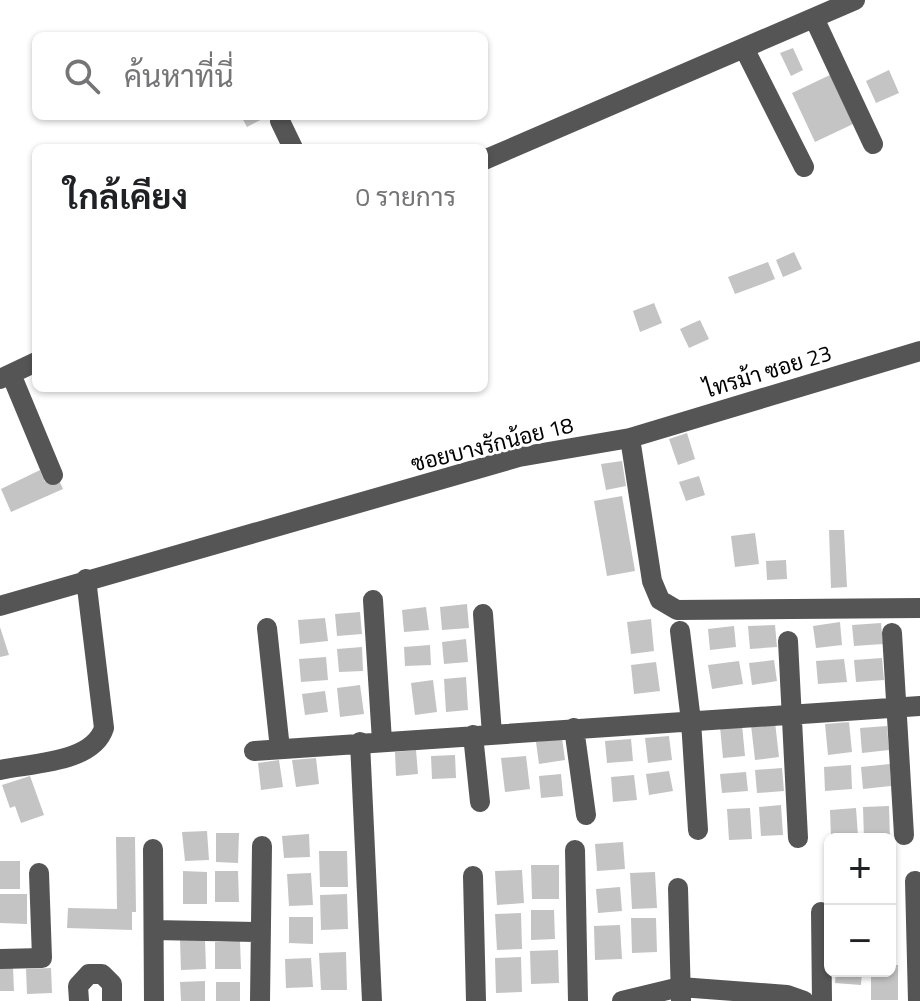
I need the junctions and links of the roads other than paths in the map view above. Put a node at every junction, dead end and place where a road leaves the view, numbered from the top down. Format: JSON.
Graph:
{"nodes":[{"id":1,"x":855,"y":0,"type":"edge"},
{"id":2,"x":814,"y":18,"type":"junction"},
{"id":3,"x":744,"y":48,"type":"junction"},
{"id":4,"x":280,"y":121,"type":"dead end"},
{"id":5,"x":291,"y":144,"type":"edge"},
{"id":6,"x":873,"y":144,"type":"dead end"},
{"id":7,"x":488,"y":158,"type":"edge"},
{"id":8,"x":804,"y":167,"type":"dead end"},
{"id":9,"x":920,"y":351,"type":"edge"},
{"id":10,"x":32,"y":364,"type":"edge"},
{"id":11,"x":6,"y":376,"type":"edge"},
{"id":12,"x":630,"y":438,"type":"junction"},
{"id":13,"x":53,"y":475,"type":"dead end"},
{"id":14,"x":86,"y":579,"type":"junction"},
{"id":15,"x":373,"y":600,"type":"dead end"},
{"id":16,"x":0,"y":606,"type":"edge"},
{"id":17,"x":920,"y":608,"type":"edge"},
{"id":18,"x":483,"y":614,"type":"dead end"},
{"id":19,"x":267,"y":628,"type":"dead end"},
{"id":20,"x":680,"y":631,"type":"dead end"},
{"id":21,"x":892,"y":633,"type":"dead end"},
{"id":22,"x":788,"y":641,"type":"dead end"},
{"id":23,"x":920,"y":706,"type":"edge"},
{"id":24,"x":896,"y":707,"type":"junction"},
{"id":25,"x":791,"y":714,"type":"junction"},
{"id":26,"x":691,"y":721,"type":"junction"},
{"id":27,"x":574,"y":728,"type":"junction"},
{"id":28,"x":483,"y":734,"type":"junction"},
{"id":29,"x":382,"y":741,"type":"junction"},
{"id":30,"x":360,"y":742,"type":"junction"},
{"id":31,"x":280,"y":749,"type":"junction"},
{"id":32,"x":254,"y":751,"type":"dead end"},
{"id":33,"x":0,"y":770,"type":"edge"},
{"id":34,"x":480,"y":802,"type":"dead end"},
{"id":35,"x":586,"y":815,"type":"dead end"},
{"id":36,"x":698,"y":830,"type":"dead end"},
{"id":37,"x":904,"y":835,"type":"dead end"},
{"id":38,"x":798,"y":838,"type":"dead end"},
{"id":39,"x":262,"y":846,"type":"dead end"},
{"id":40,"x":153,"y":849,"type":"dead end"},
{"id":41,"x":575,"y":850,"type":"dead end"},
{"id":42,"x":39,"y":873,"type":"dead end"},
{"id":43,"x":473,"y":876,"type":"dead end"},
{"id":44,"x":915,"y":881,"type":"dead end"},
{"id":45,"x":678,"y":888,"type":"dead end"},
{"id":46,"x":821,"y":912,"type":"dead end"},
{"id":47,"x":154,"y":930,"type":"junction"},
{"id":48,"x":261,"y":932,"type":"junction"},
{"id":49,"x":0,"y":959,"type":"edge"},
{"id":50,"x":681,"y":994,"type":"edge"},
{"id":51,"x":793,"y":999,"type":"edge"},
{"id":52,"x":79,"y":1001,"type":"edge"},
{"id":53,"x":112,"y":1001,"type":"edge"},
{"id":54,"x":154,"y":1001,"type":"edge"},
{"id":55,"x":260,"y":1001,"type":"edge"},
{"id":56,"x":372,"y":1001,"type":"edge"},
{"id":57,"x":476,"y":1001,"type":"edge"},
{"id":58,"x":578,"y":1001,"type":"edge"},
{"id":59,"x":622,"y":1001,"type":"edge"},
{"id":60,"x":822,"y":1001,"type":"edge"},
{"id":61,"x":918,"y":1001,"type":"edge"}],
"edges":[{"from":1,"to":2,"type":"street"},
{"from":2,"to":3,"type":"street"},
{"from":2,"to":6,"type":"street"},
{"from":3,"to":7,"type":"street"},
{"from":3,"to":8,"type":"street"},
{"from":4,"to":5,"type":"street"},
{"from":9,"to":12,"type":"street","name":"ไทรม้า ซอย 23"},
{"from":10,"to":11,"type":"street"},
{"from":11,"to":13,"type":"street"},
{"from":12,"to":14,"type":"street","name":"ซอยบางรักน้อย 18"},
{"from":12,"to":17,"type":"street"},
{"from":14,"to":16,"type":"street","name":"ซอยบางรักน้อย 18"},
{"from":14,"to":33,"type":"street"},
{"from":15,"to":29,"type":"street"},
{"from":18,"to":28,"type":"street"},
{"from":19,"to":31,"type":"street"},
{"from":20,"to":26,"type":"street"},
{"from":21,"to":24,"type":"street"},
{"from":22,"to":25,"type":"street"},
{"from":23,"to":24,"type":"street"},
{"from":24,"to":25,"type":"street"},
{"from":24,"to":37,"type":"street"},
{"from":25,"to":26,"type":"street"},
{"from":25,"to":38,"type":"street"},
{"from":26,"to":27,"type":"street"},
{"from":26,"to":36,"type":"street"},
{"from":27,"to":28,"type":"street"},
{"from":27,"to":35,"type":"street"},
{"from":28,"to":29,"type":"street"},
{"from":28,"to":34,"type":"street"},
{"from":29,"to":30,"type":"street"},
{"from":30,"to":31,"type":"street"},
{"from":30,"to":56,"type":"street"},
{"from":31,"to":32,"type":"street"},
{"from":39,"to":48,"type":"street"},
{"from":40,"to":47,"type":"street"},
{"from":41,"to":58,"type":"street"},
{"from":42,"to":49,"type":"street"},
{"from":43,"to":57,"type":"street"},
{"from":44,"to":61,"type":"street"},
{"from":45,"to":50,"type":"street"},
{"from":46,"to":60,"type":"street"},
{"from":47,"to":48,"type":"street"},
{"from":47,"to":54,"type":"street"},
{"from":48,"to":55,"type":"street"},
{"from":50,"to":51,"type":"street"},
{"from":50,"to":59,"type":"street"},
{"from":52,"to":53,"type":"street"}]}
